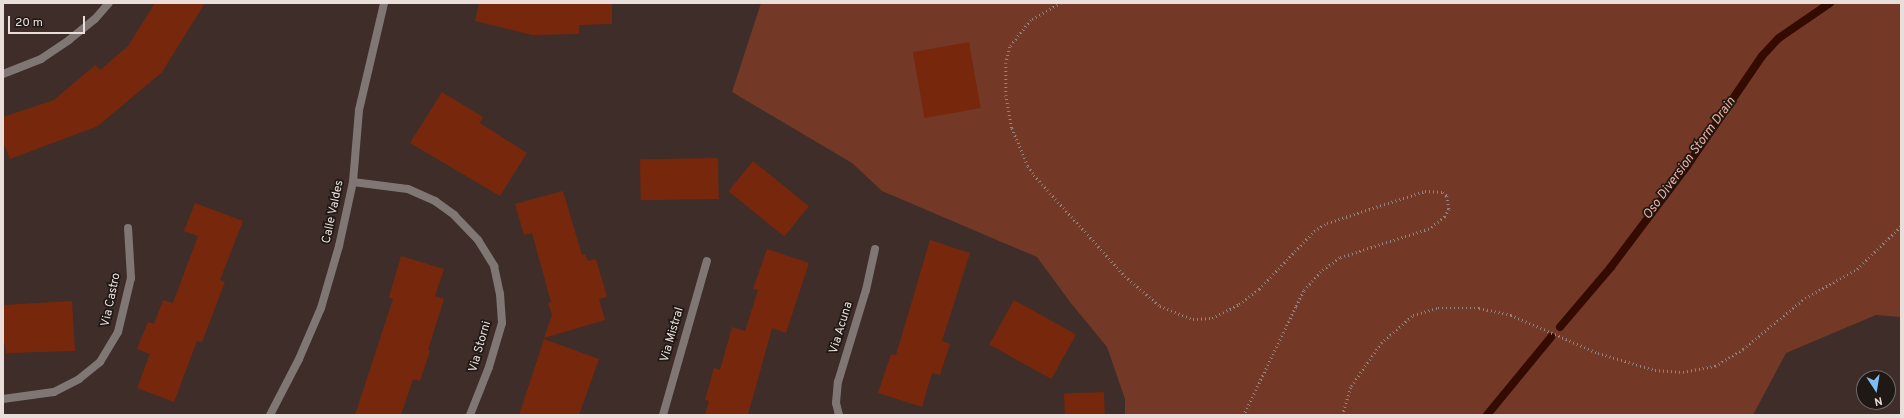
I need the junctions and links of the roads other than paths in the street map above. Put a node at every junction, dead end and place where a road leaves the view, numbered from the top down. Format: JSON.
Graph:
{"nodes":[{"id":1,"x":108,"y":3,"type":"edge"},
{"id":2,"x":384,"y":3,"type":"edge"},
{"id":3,"x":3,"y":74,"type":"edge"},
{"id":4,"x":353,"y":182,"type":"junction"},
{"id":5,"x":128,"y":228,"type":"dead end"},
{"id":6,"x":875,"y":249,"type":"dead end"},
{"id":7,"x":707,"y":261,"type":"dead end"},
{"id":8,"x":3,"y":399,"type":"edge"},
{"id":9,"x":270,"y":415,"type":"edge"},
{"id":10,"x":470,"y":415,"type":"edge"},
{"id":11,"x":662,"y":415,"type":"edge"},
{"id":12,"x":839,"y":415,"type":"edge"}],
"edges":[{"from":1,"to":3,"type":"street"},
{"from":2,"to":4,"type":"street","name":"Calle Valdes"},
{"from":4,"to":9,"type":"street","name":"Calle Valdes"},
{"from":4,"to":10,"type":"street","name":"Via Storni"},
{"from":5,"to":8,"type":"street","name":"Via Castro"},
{"from":6,"to":12,"type":"street","name":"Via Acuna"},
{"from":7,"to":11,"type":"street","name":"Via Mistral"}]}
